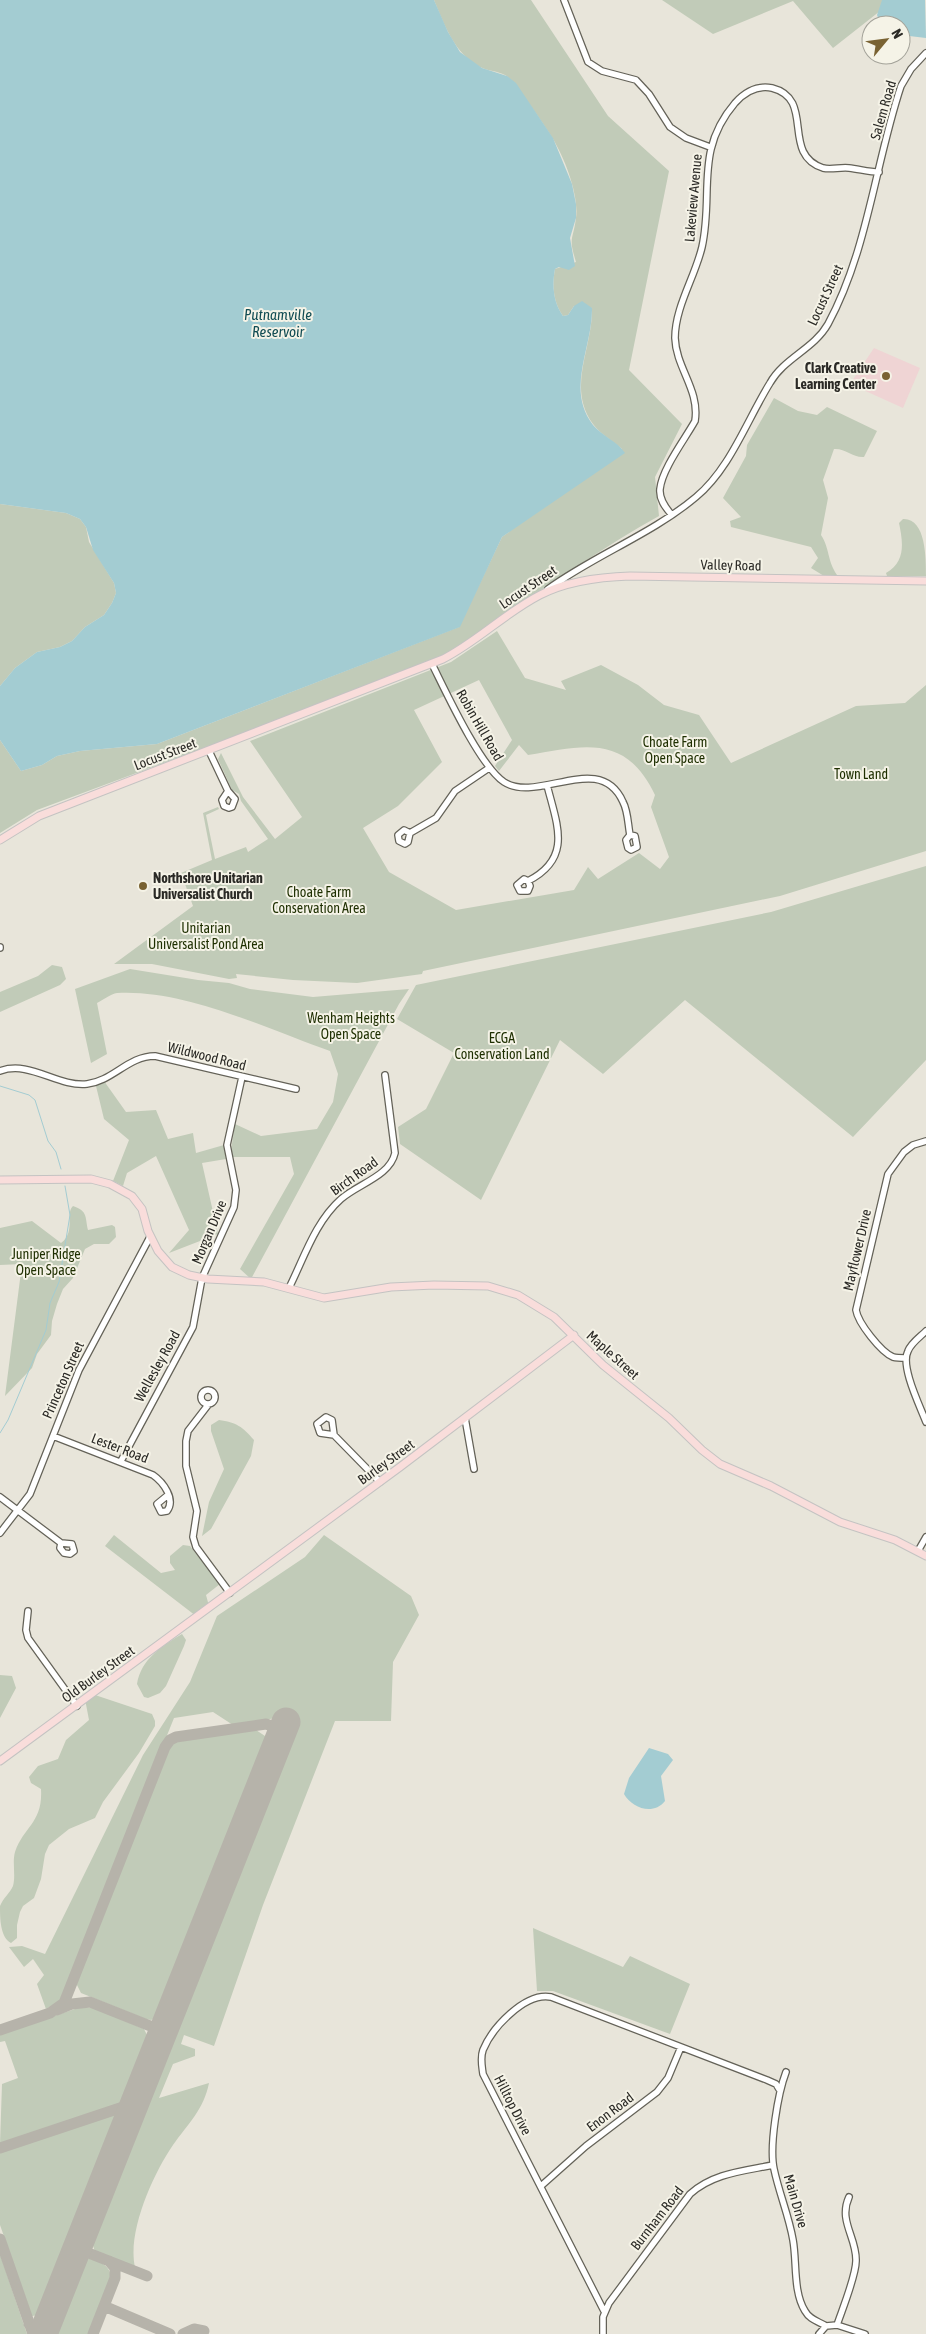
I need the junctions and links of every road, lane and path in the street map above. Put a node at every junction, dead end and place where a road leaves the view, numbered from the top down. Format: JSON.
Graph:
{"nodes":[{"id":1,"x":564,"y":0,"type":"edge"},
{"id":2,"x":926,"y":53,"type":"edge"},
{"id":3,"x":710,"y":147,"type":"junction"},
{"id":4,"x":884,"y":152,"type":"joint"},
{"id":5,"x":879,"y":172,"type":"junction"},
{"id":6,"x":670,"y":514,"type":"junction"},
{"id":7,"x":926,"y":581,"type":"edge"},
{"id":8,"x":538,"y":596,"type":"junction"},
{"id":9,"x":432,"y":664,"type":"junction"},
{"id":10,"x":209,"y":752,"type":"junction"},
{"id":11,"x":489,"y":768,"type":"junction"},
{"id":12,"x":547,"y":785,"type":"junction"},
{"id":13,"x":228,"y":791,"type":"dead end"},
{"id":14,"x":410,"y":833,"type":"dead end"},
{"id":15,"x":630,"y":835,"type":"dead end"},
{"id":16,"x":0,"y":840,"type":"edge"},
{"id":17,"x":528,"y":881,"type":"dead end"},
{"id":18,"x":0,"y":1072,"type":"edge"},
{"id":19,"x":385,"y":1075,"type":"dead end"},
{"id":20,"x":242,"y":1077,"type":"junction"},
{"id":21,"x":296,"y":1089,"type":"dead end"},
{"id":22,"x":926,"y":1142,"type":"edge"},
{"id":23,"x":0,"y":1180,"type":"edge"},
{"id":24,"x":150,"y":1237,"type":"junction"},
{"id":25,"x":202,"y":1278,"type":"junction"},
{"id":26,"x":289,"y":1288,"type":"junction"},
{"id":27,"x":926,"y":1331,"type":"edge"},
{"id":28,"x":574,"y":1335,"type":"junction"},
{"id":29,"x":906,"y":1358,"type":"junction"},
{"id":30,"x":208,"y":1404,"type":"dead end"},
{"id":31,"x":465,"y":1418,"type":"junction"},
{"id":32,"x":926,"y":1422,"type":"edge"},
{"id":33,"x":334,"y":1435,"type":"dead end"},
{"id":34,"x":53,"y":1436,"type":"junction"},
{"id":35,"x":121,"y":1461,"type":"junction"},
{"id":36,"x":474,"y":1469,"type":"dead end"},
{"id":37,"x":380,"y":1482,"type":"junction"},
{"id":38,"x":168,"y":1495,"type":"dead end"},
{"id":39,"x":0,"y":1496,"type":"edge"},
{"id":40,"x":18,"y":1510,"type":"junction"},
{"id":41,"x":0,"y":1533,"type":"edge"},
{"id":42,"x":926,"y":1537,"type":"edge"},
{"id":43,"x":61,"y":1543,"type":"dead end"},
{"id":44,"x":918,"y":1551,"type":"junction"},
{"id":45,"x":926,"y":1556,"type":"edge"},
{"id":46,"x":230,"y":1593,"type":"junction"},
{"id":47,"x":211,"y":1607,"type":"joint"},
{"id":48,"x":28,"y":1611,"type":"dead end"},
{"id":49,"x":77,"y":1706,"type":"junction"},
{"id":50,"x":0,"y":1761,"type":"edge"},
{"id":51,"x":682,"y":2047,"type":"junction"},
{"id":52,"x":786,"y":2072,"type":"dead end"},
{"id":53,"x":779,"y":2089,"type":"junction"},
{"id":54,"x":773,"y":2165,"type":"junction"},
{"id":55,"x":541,"y":2186,"type":"junction"},
{"id":56,"x":849,"y":2197,"type":"dead end"},
{"id":57,"x":604,"y":2311,"type":"junction"},
{"id":58,"x":826,"y":2326,"type":"junction"},
{"id":59,"x":837,"y":2326,"type":"junction"},
{"id":60,"x":603,"y":2334,"type":"edge"},
{"id":61,"x":819,"y":2334,"type":"edge"},
{"id":62,"x":866,"y":2334,"type":"edge"}],
"edges":[{"from":1,"to":3,"type":"street"},
{"from":2,"to":4,"type":"street","name":"Salem Road"},
{"from":3,"to":5,"type":"street","name":"Lakeview Avenue"},
{"from":3,"to":6,"type":"street","name":"Lakeview Avenue"},
{"from":4,"to":5,"type":"street","name":"Locust Street"},
{"from":5,"to":6,"type":"street","name":"Locust Street"},
{"from":6,"to":8,"type":"street","name":"Locust Street"},
{"from":7,"to":8,"type":"main road","name":"Valley Road"},
{"from":8,"to":9,"type":"main road","name":"Locust Street"},
{"from":9,"to":10,"type":"main road","name":"Locust Street"},
{"from":9,"to":11,"type":"street","name":"Robin Hill Road"},
{"from":10,"to":13,"type":"street"},
{"from":10,"to":16,"type":"main road","name":"Locust Street"},
{"from":11,"to":12,"type":"street","name":"Robin Hill Road"},
{"from":11,"to":14,"type":"street"},
{"from":12,"to":15,"type":"street","name":"Robin Hill Road"},
{"from":12,"to":17,"type":"street"},
{"from":18,"to":20,"type":"street","name":"Wildwood Road"},
{"from":19,"to":26,"type":"street","name":"Birch Road"},
{"from":20,"to":21,"type":"street","name":"Wildwood Road"},
{"from":20,"to":25,"type":"street","name":"Morgan Drive"},
{"from":22,"to":29,"type":"street","name":"Mayflower Drive"},
{"from":23,"to":24,"type":"main road","name":"Maple Street"},
{"from":24,"to":25,"type":"main road","name":"Maple Street"},
{"from":24,"to":34,"type":"street","name":"Princeton Street"},
{"from":25,"to":26,"type":"main road","name":"Maple Street"},
{"from":25,"to":35,"type":"street","name":"Wellesley Road"},
{"from":26,"to":28,"type":"main road","name":"Maple Street"},
{"from":27,"to":29,"type":"street"},
{"from":28,"to":31,"type":"main road","name":"Burley Street"},
{"from":28,"to":44,"type":"main road","name":"Maple Street"},
{"from":29,"to":32,"type":"street"},
{"from":30,"to":46,"type":"street"},
{"from":31,"to":36,"type":"street"},
{"from":31,"to":37,"type":"main road","name":"Burley Street"},
{"from":33,"to":37,"type":"street"},
{"from":34,"to":35,"type":"street","name":"Lester Road"},
{"from":34,"to":40,"type":"street","name":"Princeton Street"},
{"from":35,"to":38,"type":"street","name":"Lester Road"},
{"from":37,"to":46,"type":"main road","name":"Burley Street"},
{"from":39,"to":40,"type":"street"},
{"from":40,"to":41,"type":"street","name":"Princeton Street"},
{"from":40,"to":43,"type":"street"},
{"from":42,"to":44,"type":"street"},
{"from":44,"to":45,"type":"main road","name":"Maple Street"},
{"from":46,"to":47,"type":"main road","name":"Burley Street"},
{"from":47,"to":49,"type":"main road","name":"Old Burley Street"},
{"from":48,"to":49,"type":"street"},
{"from":49,"to":50,"type":"main road","name":"Old Burley Street"},
{"from":51,"to":53,"type":"street","name":"Hilltop Drive"},
{"from":51,"to":55,"type":"street","name":"Enon Road"},
{"from":51,"to":55,"type":"street","name":"Hilltop Drive"},
{"from":52,"to":53,"type":"street","name":"Main Drive"},
{"from":53,"to":54,"type":"street","name":"Main Drive"},
{"from":54,"to":57,"type":"street","name":"Burnham Road"},
{"from":54,"to":58,"type":"street","name":"Main Drive"},
{"from":55,"to":57,"type":"street","name":"Hilltop Drive"},
{"from":56,"to":59,"type":"street"},
{"from":57,"to":60,"type":"street"},
{"from":58,"to":59,"type":"street"},
{"from":58,"to":61,"type":"street"},
{"from":59,"to":62,"type":"street"}]}
